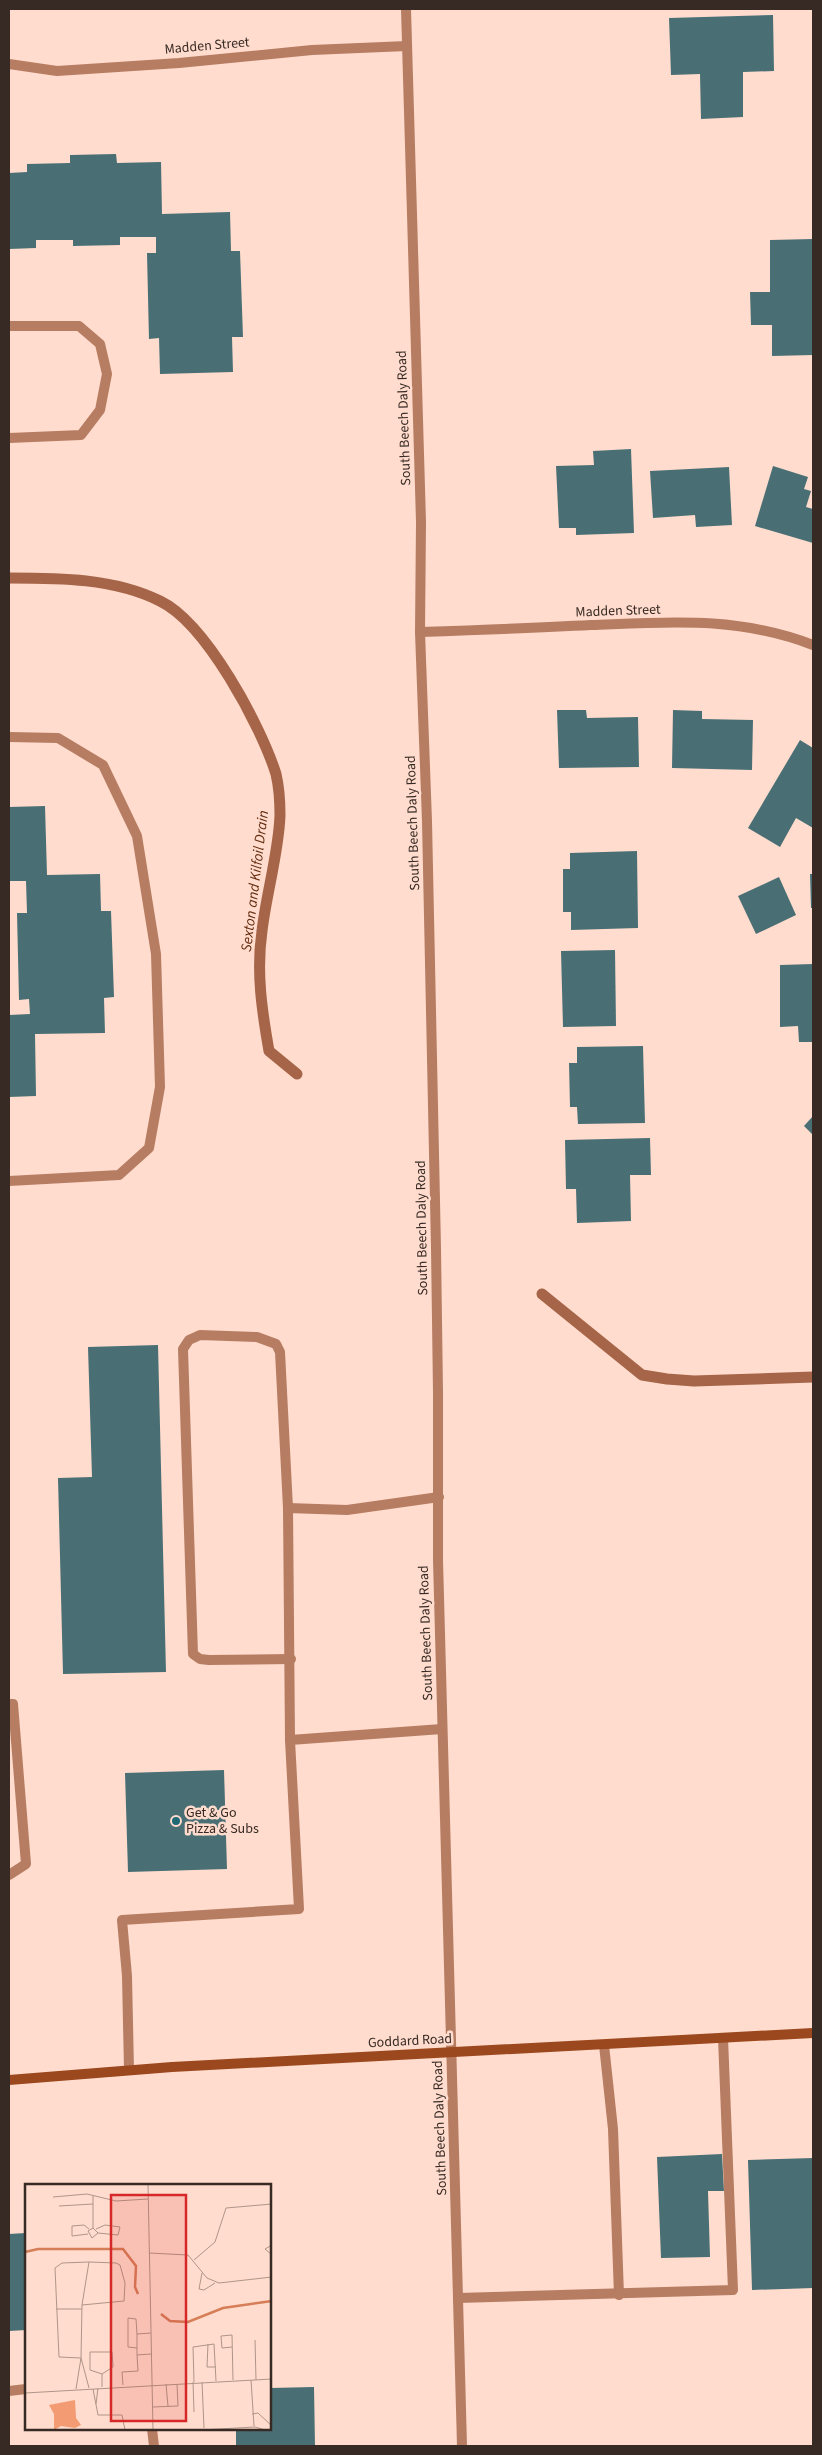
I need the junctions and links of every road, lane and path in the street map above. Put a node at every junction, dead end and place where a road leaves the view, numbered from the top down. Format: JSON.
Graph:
{"nodes":[{"id":1,"x":406,"y":9,"type":"edge"},
{"id":2,"x":407,"y":46,"type":"junction"},
{"id":3,"x":9,"y":64,"type":"edge"},
{"id":4,"x":9,"y":326,"type":"edge"},
{"id":5,"x":9,"y":438,"type":"edge"},
{"id":6,"x":420,"y":632,"type":"junction"},
{"id":7,"x":813,"y":645,"type":"edge"},
{"id":8,"x":9,"y":737,"type":"edge"},
{"id":9,"x":9,"y":1181,"type":"edge"},
{"id":10,"x":439,"y":1497,"type":"junction"},
{"id":11,"x":288,"y":1508,"type":"junction"},
{"id":12,"x":291,"y":1658,"type":"junction"},
{"id":13,"x":9,"y":1704,"type":"edge"},
{"id":14,"x":442,"y":1729,"type":"junction"},
{"id":15,"x":290,"y":1740,"type":"junction"},
{"id":16,"x":9,"y":1875,"type":"edge"},
{"id":17,"x":813,"y":2033,"type":"edge"},
{"id":18,"x":723,"y":2038,"type":"junction"},
{"id":19,"x":604,"y":2044,"type":"junction"},
{"id":20,"x":451,"y":2052,"type":"junction"},
{"id":21,"x":129,"y":2070,"type":"junction"},
{"id":22,"x":9,"y":2080,"type":"edge"},
{"id":23,"x":619,"y":2294,"type":"junction"},
{"id":24,"x":458,"y":2298,"type":"junction"},
{"id":25,"x":25,"y":2389,"type":"edge"},
{"id":26,"x":9,"y":2391,"type":"edge"},
{"id":27,"x":152,"y":2430,"type":"edge"},
{"id":28,"x":154,"y":2446,"type":"edge"},
{"id":29,"x":462,"y":2446,"type":"edge"}],
"edges":[{"from":1,"to":2,"type":"street","name":"South Beech Daly Road"},
{"from":2,"to":3,"type":"street","name":"Madden Street"},
{"from":2,"to":6,"type":"street","name":"South Beech Daly Road"},
{"from":4,"to":5,"type":"street"},
{"from":6,"to":7,"type":"street","name":"Madden Street"},
{"from":6,"to":10,"type":"street","name":"South Beech Daly Road"},
{"from":8,"to":9,"type":"street"},
{"from":10,"to":11,"type":"street"},
{"from":10,"to":14,"type":"street","name":"South Beech Daly Road"},
{"from":11,"to":12,"type":"street"},
{"from":11,"to":12,"type":"street"},
{"from":12,"to":15,"type":"street"},
{"from":13,"to":16,"type":"street"},
{"from":14,"to":15,"type":"street"},
{"from":14,"to":20,"type":"street","name":"South Beech Daly Road"},
{"from":15,"to":21,"type":"street"},
{"from":17,"to":18,"type":"main road","name":"Goddard Road"},
{"from":18,"to":19,"type":"main road","name":"Goddard Road"},
{"from":18,"to":23,"type":"street"},
{"from":19,"to":20,"type":"main road","name":"Goddard Road"},
{"from":19,"to":23,"type":"street"},
{"from":20,"to":21,"type":"main road","name":"Goddard Road"},
{"from":20,"to":24,"type":"street","name":"South Beech Daly Road"},
{"from":21,"to":22,"type":"main road","name":"Goddard Road"},
{"from":23,"to":24,"type":"street"},
{"from":24,"to":29,"type":"street","name":"South Beech Daly Road"},
{"from":25,"to":26,"type":"street"},
{"from":27,"to":28,"type":"street"}]}
